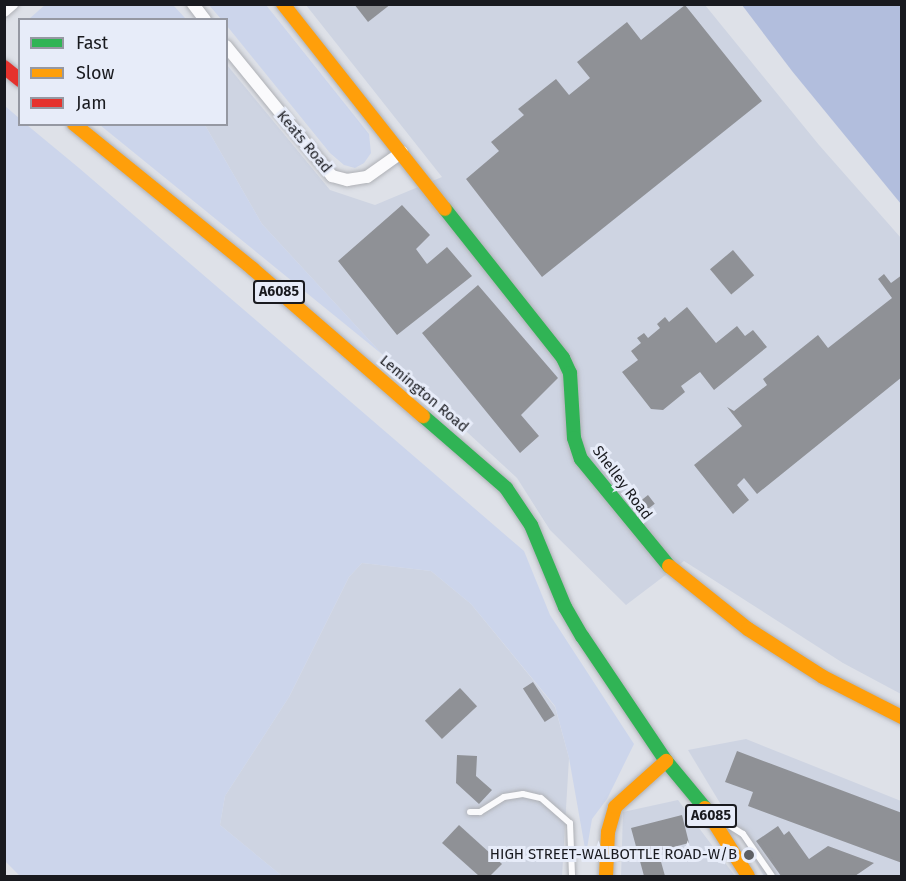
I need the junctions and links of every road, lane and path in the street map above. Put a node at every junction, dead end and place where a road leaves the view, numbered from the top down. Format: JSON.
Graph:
{"nodes":[{"id":1,"x":12,"y":4,"type":"edge"},
{"id":2,"x":193,"y":4,"type":"edge"},
{"id":3,"x":283,"y":4,"type":"edge"},
{"id":4,"x":4,"y":11,"type":"edge"},
{"id":5,"x":204,"y":18,"type":"edge"},
{"id":6,"x":228,"y":48,"type":"edge"},
{"id":7,"x":4,"y":67,"type":"edge"},
{"id":8,"x":18,"y":78,"type":"edge"},
{"id":9,"x":76,"y":126,"type":"edge"},
{"id":10,"x":402,"y":152,"type":"junction"},
{"id":11,"x":902,"y":717,"type":"edge"},
{"id":12,"x":666,"y":761,"type":"junction"},
{"id":13,"x":470,"y":812,"type":"dead end"},
{"id":14,"x":709,"y":812,"type":"junction"},
{"id":15,"x":572,"y":876,"type":"edge"},
{"id":16,"x":606,"y":876,"type":"edge"},
{"id":17,"x":748,"y":876,"type":"edge"},
{"id":18,"x":772,"y":876,"type":"edge"}],
"edges":[{"from":1,"to":4,"type":"street"},
{"from":2,"to":5,"type":"street"},
{"from":3,"to":10,"type":"street","name":"Shelley Road"},
{"from":6,"to":10,"type":"street","name":"Keats Road"},
{"from":7,"to":8,"type":"street"},
{"from":9,"to":12,"type":"street","name":"Lemington Road","number":"A6085"},
{"from":10,"to":11,"type":"street","name":"Shelley Road"},
{"from":12,"to":14,"type":"street","number":"A6085"},
{"from":12,"to":16,"type":"street"},
{"from":13,"to":15,"type":"lane"},
{"from":14,"to":17,"type":"street","number":"A6085"},
{"from":14,"to":18,"type":"lane"}]}
